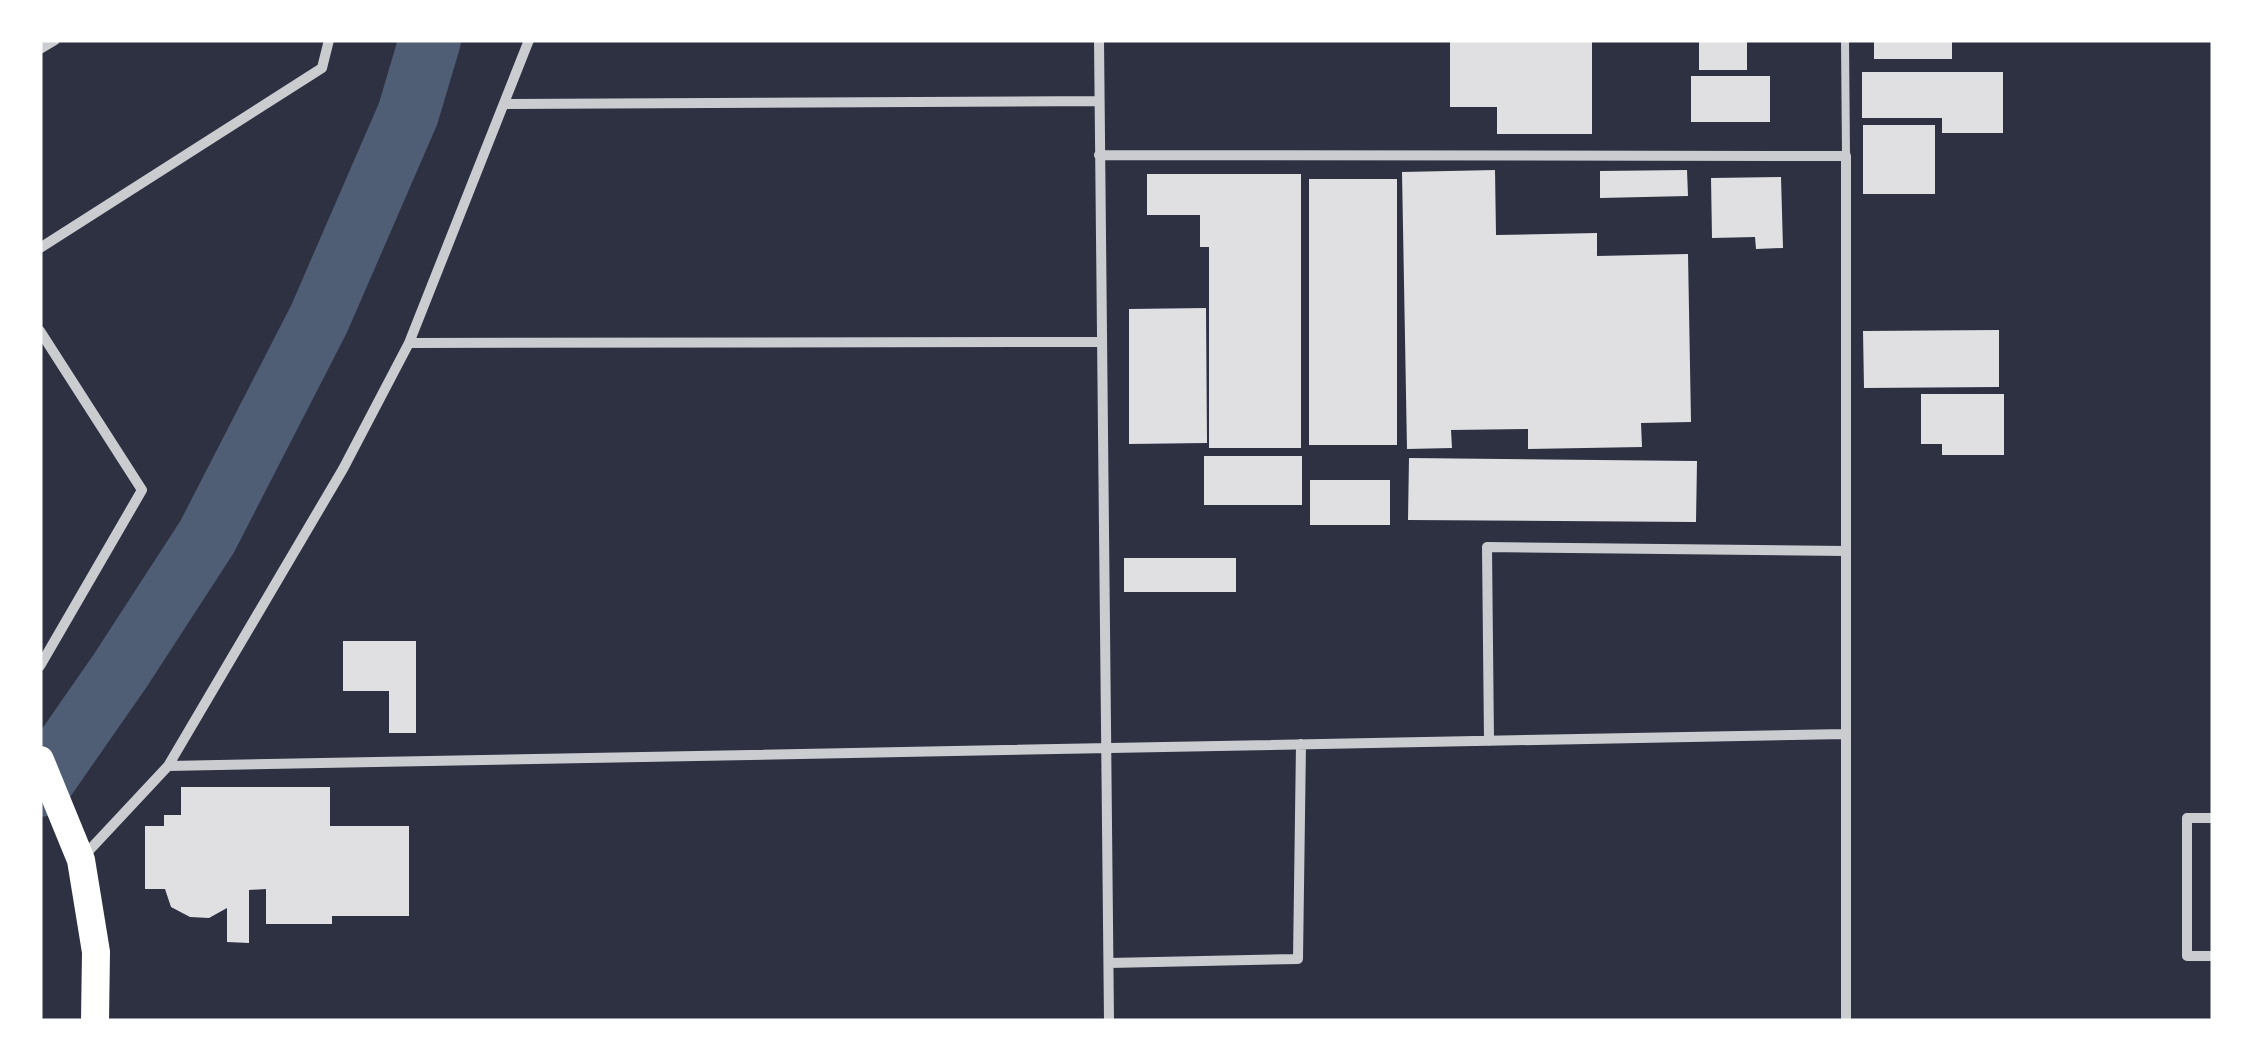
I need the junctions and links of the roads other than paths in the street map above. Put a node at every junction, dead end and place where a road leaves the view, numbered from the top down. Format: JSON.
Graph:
{"nodes":[{"id":1,"x":55,"y":40,"type":"edge"},
{"id":2,"x":329,"y":40,"type":"edge"},
{"id":3,"x":529,"y":40,"type":"edge"},
{"id":4,"x":1099,"y":40,"type":"edge"},
{"id":5,"x":1845,"y":40,"type":"edge"},
{"id":6,"x":40,"y":49,"type":"edge"},
{"id":7,"x":1099,"y":101,"type":"junction"},
{"id":8,"x":506,"y":104,"type":"junction"},
{"id":9,"x":1099,"y":154,"type":"junction"},
{"id":10,"x":1846,"y":156,"type":"junction"},
{"id":11,"x":40,"y":248,"type":"edge"},
{"id":12,"x":40,"y":331,"type":"edge"},
{"id":13,"x":409,"y":342,"type":"junction"},
{"id":14,"x":1100,"y":342,"type":"junction"},
{"id":15,"x":1846,"y":551,"type":"junction"},
{"id":16,"x":40,"y":666,"type":"edge"},
{"id":17,"x":1844,"y":734,"type":"junction"},
{"id":18,"x":1489,"y":741,"type":"junction"},
{"id":19,"x":1300,"y":744,"type":"junction"},
{"id":20,"x":1105,"y":748,"type":"junction"},
{"id":21,"x":40,"y":760,"type":"edge"},
{"id":22,"x":168,"y":766,"type":"junction"},
{"id":23,"x":2213,"y":818,"type":"edge"},
{"id":24,"x":80,"y":860,"type":"junction"},
{"id":25,"x":2213,"y":956,"type":"edge"},
{"id":26,"x":1109,"y":963,"type":"junction"},
{"id":27,"x":95,"y":1021,"type":"edge"},
{"id":28,"x":1109,"y":1021,"type":"edge"},
{"id":29,"x":1846,"y":1021,"type":"edge"}],
"edges":[{"from":1,"to":6,"type":"street"},
{"from":2,"to":11,"type":"street"},
{"from":3,"to":8,"type":"street"},
{"from":4,"to":7,"type":"street"},
{"from":5,"to":10,"type":"lane"},
{"from":7,"to":8,"type":"street"},
{"from":7,"to":9,"type":"street"},
{"from":8,"to":13,"type":"street"},
{"from":9,"to":10,"type":"street"},
{"from":9,"to":14,"type":"street"},
{"from":10,"to":15,"type":"street"},
{"from":12,"to":16,"type":"street"},
{"from":13,"to":14,"type":"street"},
{"from":13,"to":22,"type":"street"},
{"from":14,"to":20,"type":"street"},
{"from":15,"to":17,"type":"street"},
{"from":15,"to":18,"type":"street"},
{"from":17,"to":18,"type":"street"},
{"from":17,"to":29,"type":"street"},
{"from":18,"to":19,"type":"street"},
{"from":19,"to":20,"type":"street"},
{"from":19,"to":26,"type":"street"},
{"from":20,"to":22,"type":"street"},
{"from":20,"to":26,"type":"street"},
{"from":21,"to":24,"type":"highway"},
{"from":22,"to":24,"type":"street"},
{"from":23,"to":25,"type":"street"},
{"from":24,"to":27,"type":"highway"},
{"from":26,"to":28,"type":"street"}]}
